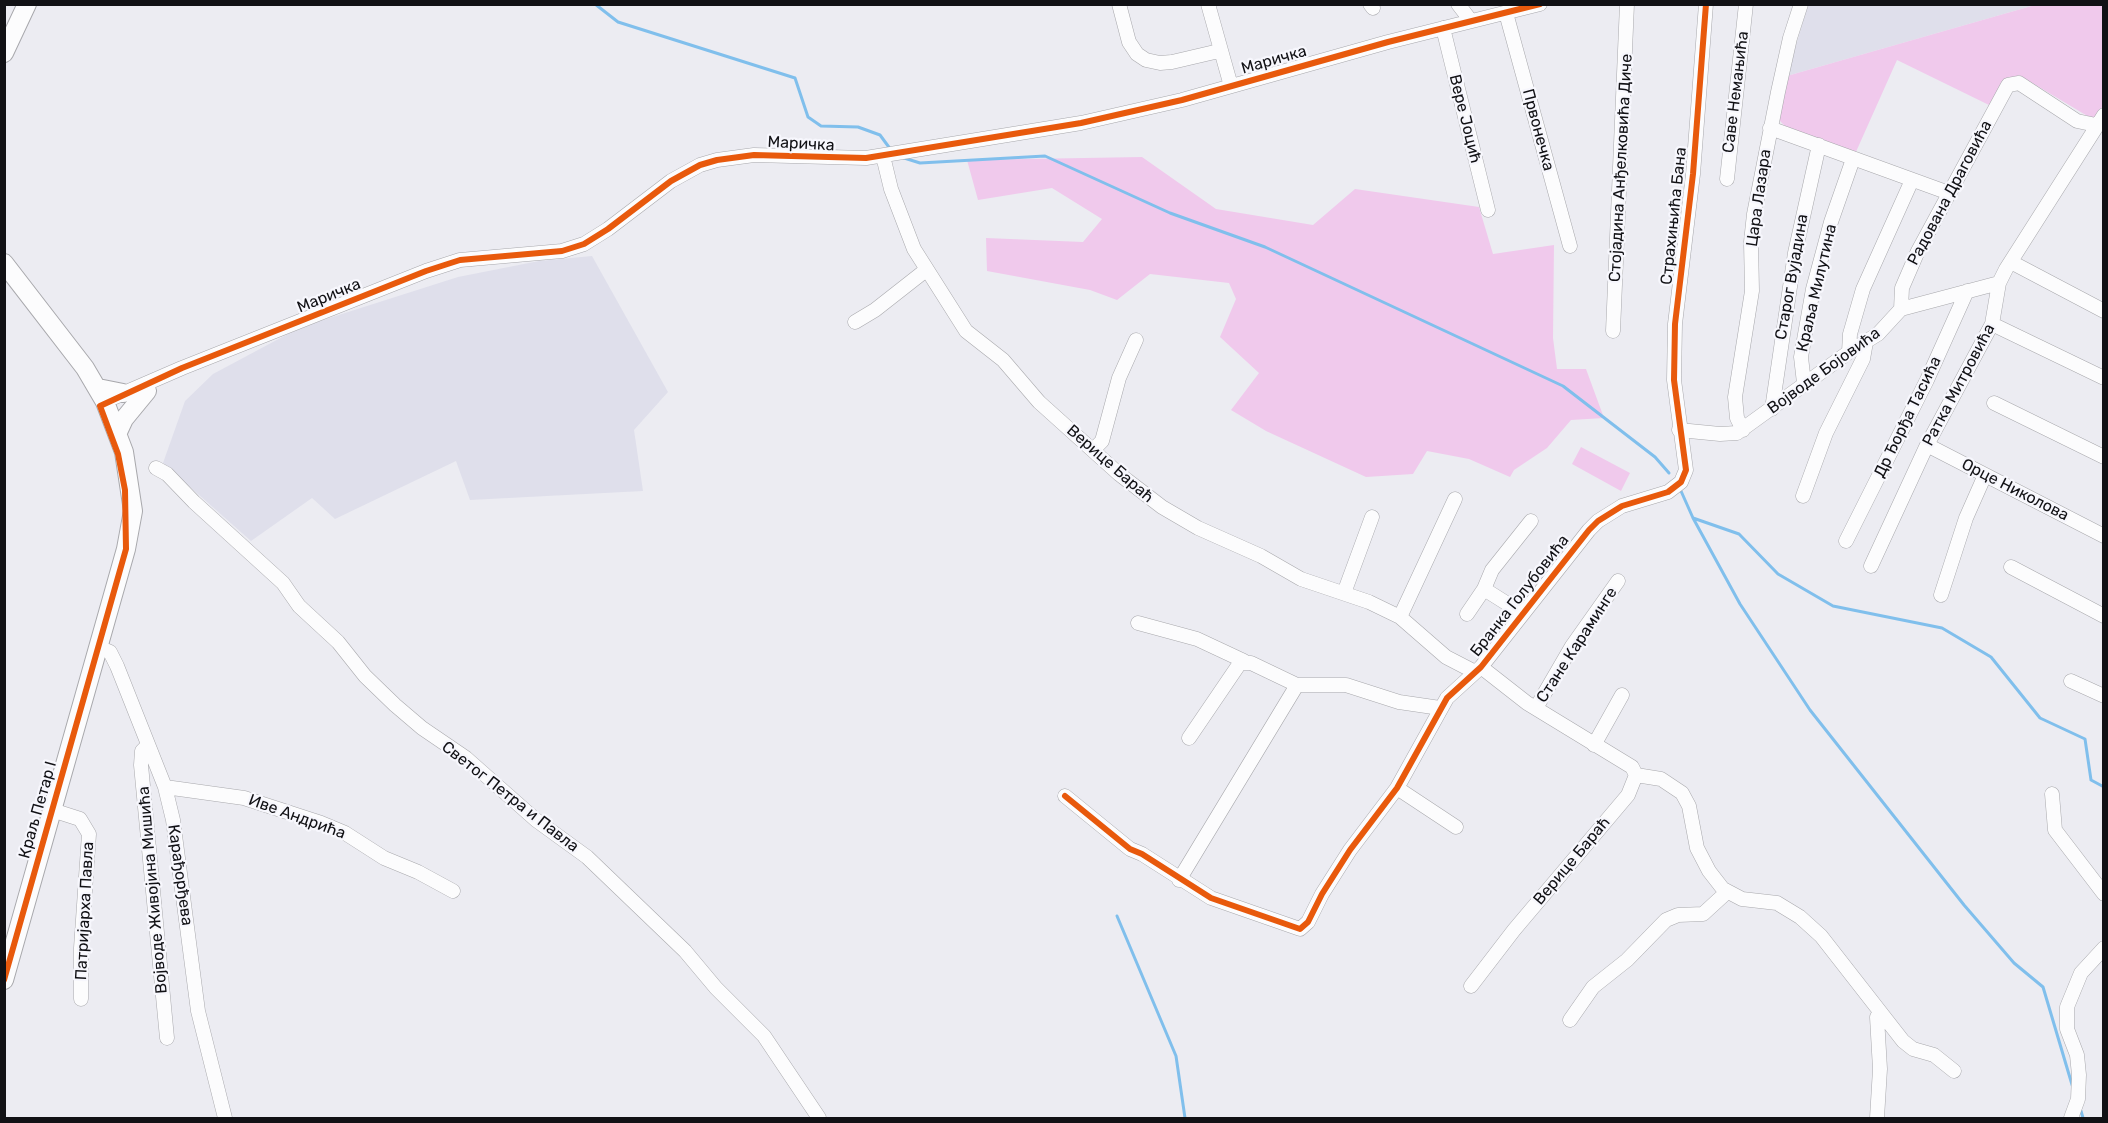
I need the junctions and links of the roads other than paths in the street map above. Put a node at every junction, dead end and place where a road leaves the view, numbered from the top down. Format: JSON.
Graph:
{"nodes":[{"id":1,"x":27,"y":4,"type":"edge"},
{"id":2,"x":1119,"y":4,"type":"edge"},
{"id":3,"x":1208,"y":4,"type":"edge"},
{"id":4,"x":1458,"y":4,"type":"edge"},
{"id":5,"x":1540,"y":4,"type":"edge"},
{"id":6,"x":1627,"y":4,"type":"edge"},
{"id":7,"x":1706,"y":4,"type":"edge"},
{"id":8,"x":1746,"y":4,"type":"edge"},
{"id":9,"x":1801,"y":4,"type":"edge"},
{"id":10,"x":1511,"y":10,"type":"edge"},
{"id":11,"x":1471,"y":21,"type":"junction"},
{"id":12,"x":1443,"y":28,"type":"junction"},
{"id":13,"x":1219,"y":51,"type":"junction"},
{"id":14,"x":4,"y":53,"type":"edge"},
{"id":15,"x":1231,"y":87,"type":"junction"},
{"id":16,"x":2100,"y":120,"type":"edge"},
{"id":17,"x":1770,"y":128,"type":"junction"},
{"id":18,"x":1819,"y":145,"type":"junction"},
{"id":19,"x":886,"y":156,"type":"junction"},
{"id":20,"x":1853,"y":159,"type":"junction"},
{"id":21,"x":1727,"y":179,"type":"dead end"},
{"id":22,"x":1912,"y":180,"type":"junction"},
{"id":23,"x":1949,"y":193,"type":"junction"},
{"id":24,"x":1488,"y":210,"type":"dead end"},
{"id":25,"x":1570,"y":246,"type":"dead end"},
{"id":26,"x":2011,"y":262,"type":"junction"},
{"id":27,"x":4,"y":263,"type":"edge"},
{"id":28,"x":926,"y":270,"type":"junction"},
{"id":29,"x":1999,"y":283,"type":"junction"},
{"id":30,"x":1967,"y":291,"type":"junction"},
{"id":31,"x":1901,"y":309,"type":"junction"},
{"id":32,"x":2103,"y":311,"type":"edge"},
{"id":33,"x":855,"y":322,"type":"dead end"},
{"id":34,"x":1992,"y":324,"type":"junction"},
{"id":35,"x":1613,"y":331,"type":"dead end"},
{"id":36,"x":1136,"y":339,"type":"dead end"},
{"id":37,"x":1866,"y":342,"type":"junction"},
{"id":38,"x":1849,"y":351,"type":"junction"},
{"id":39,"x":198,"y":363,"type":"junction"},
{"id":40,"x":2103,"y":378,"type":"edge"},
{"id":41,"x":1804,"y":384,"type":"junction"},
{"id":42,"x":147,"y":392,"type":"junction"},
{"id":43,"x":123,"y":393,"type":"joint"},
{"id":44,"x":1994,"y":403,"type":"dead end"},
{"id":45,"x":103,"y":404,"type":"junction"},
{"id":46,"x":1772,"y":409,"type":"junction"},
{"id":47,"x":1679,"y":430,"type":"junction"},
{"id":48,"x":1743,"y":430,"type":"junction"},
{"id":49,"x":118,"y":432,"type":"junction"},
{"id":50,"x":1927,"y":445,"type":"junction"},
{"id":51,"x":1094,"y":449,"type":"junction"},
{"id":52,"x":2103,"y":458,"type":"edge"},
{"id":53,"x":156,"y":468,"type":"dead end"},
{"id":54,"x":1985,"y":474,"type":"junction"},
{"id":55,"x":1803,"y":496,"type":"dead end"},
{"id":56,"x":1455,"y":499,"type":"dead end"},
{"id":57,"x":1372,"y":517,"type":"dead end"},
{"id":58,"x":1531,"y":521,"type":"dead end"},
{"id":59,"x":2103,"y":536,"type":"edge"},
{"id":60,"x":1846,"y":541,"type":"dead end"},
{"id":61,"x":126,"y":549,"type":"junction"},
{"id":62,"x":1871,"y":566,"type":"dead end"},
{"id":63,"x":2011,"y":567,"type":"dead end"},
{"id":64,"x":1618,"y":581,"type":"dead end"},
{"id":65,"x":1484,"y":589,"type":"junction"},
{"id":66,"x":1344,"y":593,"type":"junction"},
{"id":67,"x":1941,"y":595,"type":"dead end"},
{"id":68,"x":1522,"y":613,"type":"junction"},
{"id":69,"x":1467,"y":614,"type":"dead end"},
{"id":70,"x":2103,"y":616,"type":"edge"},
{"id":71,"x":1400,"y":617,"type":"junction"},
{"id":72,"x":1138,"y":623,"type":"dead end"},
{"id":73,"x":98,"y":647,"type":"junction"},
{"id":74,"x":1244,"y":662,"type":"junction"},
{"id":75,"x":1478,"y":669,"type":"junction"},
{"id":76,"x":2071,"y":681,"type":"dead end"},
{"id":77,"x":1297,"y":686,"type":"junction"},
{"id":78,"x":1622,"y":695,"type":"dead end"},
{"id":79,"x":2103,"y":696,"type":"edge"},
{"id":80,"x":1440,"y":708,"type":"junction"},
{"id":81,"x":1536,"y":708,"type":"junction"},
{"id":82,"x":1189,"y":738,"type":"dead end"},
{"id":83,"x":148,"y":745,"type":"junction"},
{"id":84,"x":1594,"y":745,"type":"junction"},
{"id":85,"x":1636,"y":775,"type":"junction"},
{"id":86,"x":165,"y":787,"type":"junction"},
{"id":87,"x":1397,"y":788,"type":"junction"},
{"id":88,"x":2052,"y":794,"type":"dead end"},
{"id":89,"x":1065,"y":796,"type":"dead end"},
{"id":90,"x":52,"y":810,"type":"junction"},
{"id":91,"x":1456,"y":827,"type":"dead end"},
{"id":92,"x":1179,"y":879,"type":"junction"},
{"id":93,"x":453,"y":891,"type":"dead end"},
{"id":94,"x":1727,"y":892,"type":"junction"},
{"id":95,"x":2103,"y":894,"type":"edge"},
{"id":96,"x":2103,"y":948,"type":"edge"},
{"id":97,"x":4,"y":980,"type":"edge"},
{"id":98,"x":1471,"y":986,"type":"dead end"},
{"id":99,"x":81,"y":999,"type":"dead end"},
{"id":100,"x":1880,"y":1012,"type":"junction"},
{"id":101,"x":1570,"y":1020,"type":"dead end"},
{"id":102,"x":167,"y":1038,"type":"dead end"},
{"id":103,"x":1954,"y":1071,"type":"dead end"},
{"id":104,"x":225,"y":1119,"type":"edge"},
{"id":105,"x":819,"y":1119,"type":"edge"},
{"id":106,"x":1877,"y":1119,"type":"edge"},
{"id":107,"x":2071,"y":1119,"type":"edge"}],
"edges":[{"from":1,"to":14,"type":"main road"},
{"from":2,"to":13,"type":"street"},
{"from":3,"to":13,"type":"street"},
{"from":4,"to":11,"type":"street"},
{"from":5,"to":10,"type":"street","name":"Маричка"},
{"from":6,"to":35,"type":"street","name":"Стојадина Анђелковића Диче"},
{"from":7,"to":47,"type":"street","name":"Страхињића Бана"},
{"from":8,"to":21,"type":"street","name":"Саве Немањића"},
{"from":9,"to":17,"type":"street","name":"Цара Лазара"},
{"from":10,"to":11,"type":"street","name":"Маричка"},
{"from":10,"to":25,"type":"street","name":"Првонечка"},
{"from":11,"to":12,"type":"street","name":"Маричка"},
{"from":12,"to":15,"type":"street","name":"Маричка"},
{"from":12,"to":24,"type":"street","name":"Вере Јоцић"},
{"from":13,"to":15,"type":"street"},
{"from":15,"to":19,"type":"street","name":"Маричка"},
{"from":16,"to":23,"type":"street","name":"Радована Драговића"},
{"from":16,"to":26,"type":"street","name":"Ратка Митровића"},
{"from":17,"to":18,"type":"street"},
{"from":17,"to":48,"type":"street","name":"Цара Лазара"},
{"from":18,"to":20,"type":"street"},
{"from":18,"to":46,"type":"street","name":"Старог Вујадина"},
{"from":19,"to":28,"type":"street","name":"Верице Бараћ"},
{"from":19,"to":39,"type":"street","name":"Маричка"},
{"from":20,"to":22,"type":"street"},
{"from":20,"to":41,"type":"street","name":"Краља Милутина"},
{"from":22,"to":23,"type":"street"},
{"from":22,"to":38,"type":"street"},
{"from":23,"to":31,"type":"street","name":"Радована Драговића"},
{"from":26,"to":29,"type":"street","name":"Ратка Митровића"},
{"from":26,"to":32,"type":"street"},
{"from":27,"to":45,"type":"main road"},
{"from":28,"to":33,"type":"street"},
{"from":28,"to":51,"type":"street","name":"Верице Бараћ"},
{"from":29,"to":30,"type":"street"},
{"from":29,"to":34,"type":"street","name":"Ратка Митровића"},
{"from":30,"to":31,"type":"street"},
{"from":30,"to":60,"type":"street","name":"Др Ђорђа Тасића"},
{"from":31,"to":37,"type":"street","name":"Војводе Бојовића"},
{"from":34,"to":40,"type":"street"},
{"from":34,"to":50,"type":"street","name":"Ратка Митровића"},
{"from":36,"to":51,"type":"street"},
{"from":37,"to":38,"type":"street","name":"Војводе Бојовића"},
{"from":37,"to":55,"type":"street"},
{"from":38,"to":41,"type":"street","name":"Војводе Бојовића"},
{"from":39,"to":42,"type":"street","name":"Маричка"},
{"from":39,"to":43,"type":"street","name":"Маричка"},
{"from":41,"to":46,"type":"street","name":"Војводе Бојовића"},
{"from":42,"to":45,"type":"street","name":"Маричка"},
{"from":42,"to":49,"type":"main road"},
{"from":43,"to":45,"type":"main road"},
{"from":44,"to":52,"type":"street"},
{"from":45,"to":49,"type":"main road"},
{"from":45,"to":61,"type":"main road"},
{"from":46,"to":48,"type":"street","name":"Војводе Бојовића"},
{"from":47,"to":48,"type":"street","name":"Војводе Бојовића"},
{"from":47,"to":68,"type":"street","name":"Бранка Голубовића"},
{"from":49,"to":61,"type":"main road"},
{"from":50,"to":54,"type":"street","name":"Орце Николова"},
{"from":50,"to":62,"type":"street","name":"Ратка Митровића"},
{"from":51,"to":66,"type":"street","name":"Верице Бараћ"},
{"from":53,"to":105,"type":"street","name":"Светог Петра и Павла"},
{"from":54,"to":59,"type":"street","name":"Орце Николова"},
{"from":54,"to":67,"type":"street"},
{"from":56,"to":71,"type":"street"},
{"from":57,"to":66,"type":"street"},
{"from":58,"to":65,"type":"street"},
{"from":61,"to":73,"type":"main road","name":"Краљ Петар I"},
{"from":63,"to":70,"type":"street"},
{"from":64,"to":81,"type":"street","name":"Стане Караминге"},
{"from":65,"to":68,"type":"street"},
{"from":65,"to":69,"type":"street"},
{"from":66,"to":71,"type":"street","name":"Верице Бараћ"},
{"from":68,"to":75,"type":"street","name":"Бранка Голубовића"},
{"from":71,"to":75,"type":"street","name":"Верице Бараћ"},
{"from":72,"to":74,"type":"street"},
{"from":73,"to":83,"type":"street","name":"Карађорђева"},
{"from":73,"to":90,"type":"main road","name":"Краљ Петар I"},
{"from":74,"to":77,"type":"street"},
{"from":74,"to":82,"type":"street"},
{"from":75,"to":80,"type":"street","name":"Бранка Голубовића"},
{"from":75,"to":81,"type":"street","name":"Верице Бараћ"},
{"from":76,"to":79,"type":"street"},
{"from":77,"to":80,"type":"street"},
{"from":77,"to":92,"type":"street"},
{"from":78,"to":84,"type":"street"},
{"from":80,"to":87,"type":"street","name":"Бранка Голубовића"},
{"from":81,"to":84,"type":"street","name":"Верице Бараћ"},
{"from":83,"to":86,"type":"street","name":"Карађорђева"},
{"from":83,"to":102,"type":"street","name":"Војводе Живојина Мишића"},
{"from":84,"to":85,"type":"street","name":"Верице Бараћ"},
{"from":85,"to":94,"type":"street"},
{"from":85,"to":98,"type":"street","name":"Верице Бараћ"},
{"from":86,"to":93,"type":"street","name":"Иве Андрића"},
{"from":86,"to":104,"type":"street","name":"Карађорђева"},
{"from":87,"to":91,"type":"street"},
{"from":87,"to":92,"type":"street","name":"Бранка Голубовића"},
{"from":88,"to":95,"type":"street"},
{"from":89,"to":92,"type":"street"},
{"from":90,"to":97,"type":"main road","name":"Краљ Петар I"},
{"from":90,"to":99,"type":"street","name":"Патријарха Павла"},
{"from":94,"to":100,"type":"street"},
{"from":94,"to":101,"type":"street"},
{"from":96,"to":107,"type":"street"},
{"from":100,"to":103,"type":"street"},
{"from":100,"to":106,"type":"street"}]}
